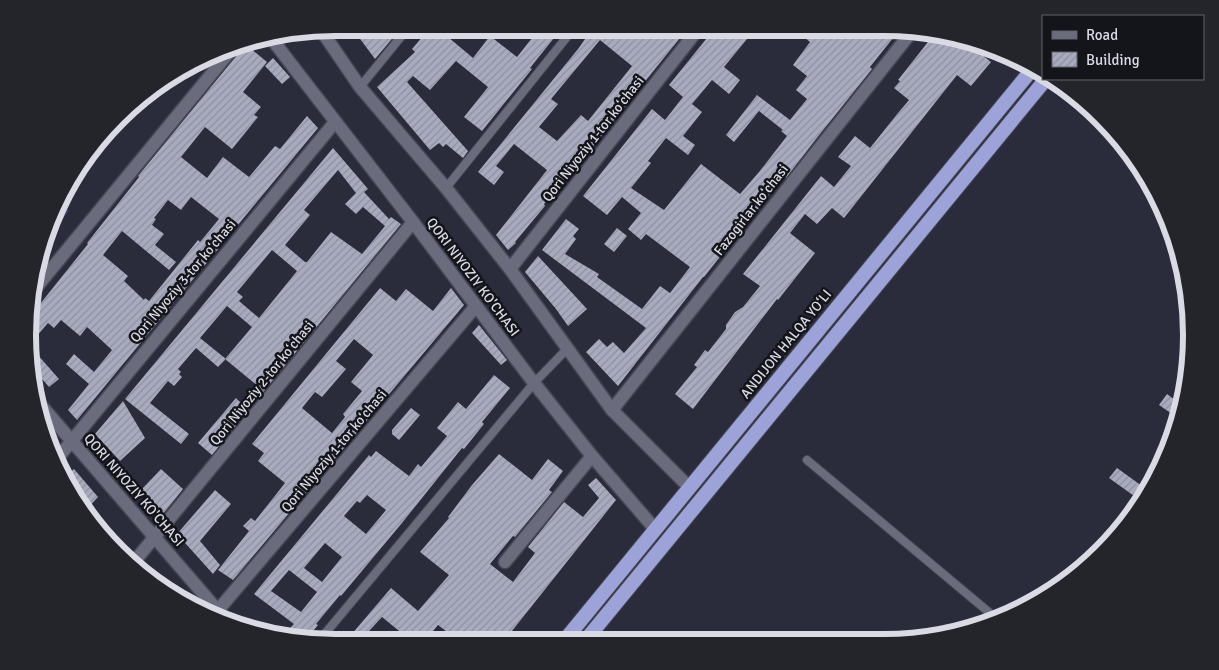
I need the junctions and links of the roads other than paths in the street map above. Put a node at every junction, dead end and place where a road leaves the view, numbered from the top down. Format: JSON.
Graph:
{"nodes":[{"id":1,"x":325,"y":36,"type":"edge"},
{"id":2,"x":401,"y":36,"type":"edge"},
{"id":3,"x":568,"y":36,"type":"edge"},
{"id":4,"x":693,"y":36,"type":"edge"},
{"id":5,"x":907,"y":37,"type":"edge"},
{"id":6,"x":274,"y":43,"type":"edge"},
{"id":7,"x":225,"y":57,"type":"edge"},
{"id":8,"x":1029,"y":74,"type":"edge"},
{"id":9,"x":1043,"y":83,"type":"edge"},
{"id":10,"x":360,"y":87,"type":"junction"},
{"id":11,"x":334,"y":122,"type":"junction"},
{"id":12,"x":446,"y":188,"type":"junction"},
{"id":13,"x":413,"y":222,"type":"junction"},
{"id":14,"x":510,"y":269,"type":"junction"},
{"id":15,"x":41,"y":281,"type":"edge"},
{"id":16,"x":476,"y":306,"type":"junction"},
{"id":17,"x":567,"y":349,"type":"junction"},
{"id":18,"x":534,"y":383,"type":"junction"},
{"id":19,"x":612,"y":410,"type":"junction"},
{"id":20,"x":46,"y":411,"type":"edge"},
{"id":21,"x":71,"y":440,"type":"junction"},
{"id":22,"x":61,"y":453,"type":"edge"},
{"id":23,"x":592,"y":456,"type":"junction"},
{"id":24,"x":808,"y":460,"type":"dead end"},
{"id":25,"x":689,"y":487,"type":"junction"},
{"id":26,"x":655,"y":529,"type":"junction"},
{"id":27,"x":154,"y":537,"type":"junction"},
{"id":28,"x":137,"y":559,"type":"edge"},
{"id":29,"x":506,"y":562,"type":"dead end"},
{"id":30,"x":213,"y":607,"type":"edge"},
{"id":31,"x":222,"y":611,"type":"edge"},
{"id":32,"x":989,"y":614,"type":"edge"},
{"id":33,"x":325,"y":634,"type":"edge"},
{"id":34,"x":570,"y":634,"type":"edge"},
{"id":35,"x":591,"y":634,"type":"edge"}],
"edges":[{"from":1,"to":10,"type":"street"},
{"from":2,"to":10,"type":"lane"},
{"from":3,"to":12,"type":"lane"},
{"from":4,"to":14,"type":"street","name":"Qori Niyoziy 1-tor koʻchasi"},
{"from":5,"to":19,"type":"street","name":"Fazogirlar koʻchasi"},
{"from":6,"to":11,"type":"street","name":"QORI NIYOZIY KO'CHASI"},
{"from":7,"to":15,"type":"street"},
{"from":8,"to":25,"type":"highway","name":"ANDIJON HALQA YO‘LI"},
{"from":9,"to":35,"type":"highway"},
{"from":10,"to":12,"type":"street"},
{"from":11,"to":13,"type":"street","name":"QORI NIYOZIY KO'CHASI"},
{"from":11,"to":21,"type":"street","name":"Qori Niyoziy 3-tor koʻchasi"},
{"from":12,"to":14,"type":"street"},
{"from":13,"to":16,"type":"street","name":"QORI NIYOZIY KO'CHASI"},
{"from":13,"to":27,"type":"street","name":"Qori Niyoziy 2-tor koʻchasi"},
{"from":14,"to":17,"type":"street"},
{"from":16,"to":18,"type":"street","name":"QORI NIYOZIY KO'CHASI"},
{"from":16,"to":31,"type":"street","name":"Qori Niyoziy 1-tor koʻchasi"},
{"from":17,"to":18,"type":"lane"},
{"from":17,"to":19,"type":"street"},
{"from":18,"to":23,"type":"street","name":"QORI NIYOZIY KO'CHASI"},
{"from":18,"to":33,"type":"lane"},
{"from":19,"to":25,"type":"street"},
{"from":20,"to":21,"type":"street","name":"QORI NIYOZIY KO'CHASI"},
{"from":21,"to":22,"type":"street","name":"Qori Niyoziy 3-tor koʻchasi"},
{"from":21,"to":27,"type":"street","name":"QORI NIYOZIY KO'CHASI"},
{"from":23,"to":26,"type":"street","name":"QORI NIYOZIY KO'CHASI"},
{"from":23,"to":29,"type":"street"},
{"from":24,"to":32,"type":"lane"},
{"from":25,"to":26,"type":"highway","name":"ANDIJON HALQA YO‘LI"},
{"from":26,"to":34,"type":"highway","name":"ANDIJON HALQA YO‘LI"},
{"from":27,"to":28,"type":"street","name":"Qori Niyoziy 2-tor koʻchasi"},
{"from":27,"to":30,"type":"street","name":"QORI NIYOZIY KO'CHASI"}]}
